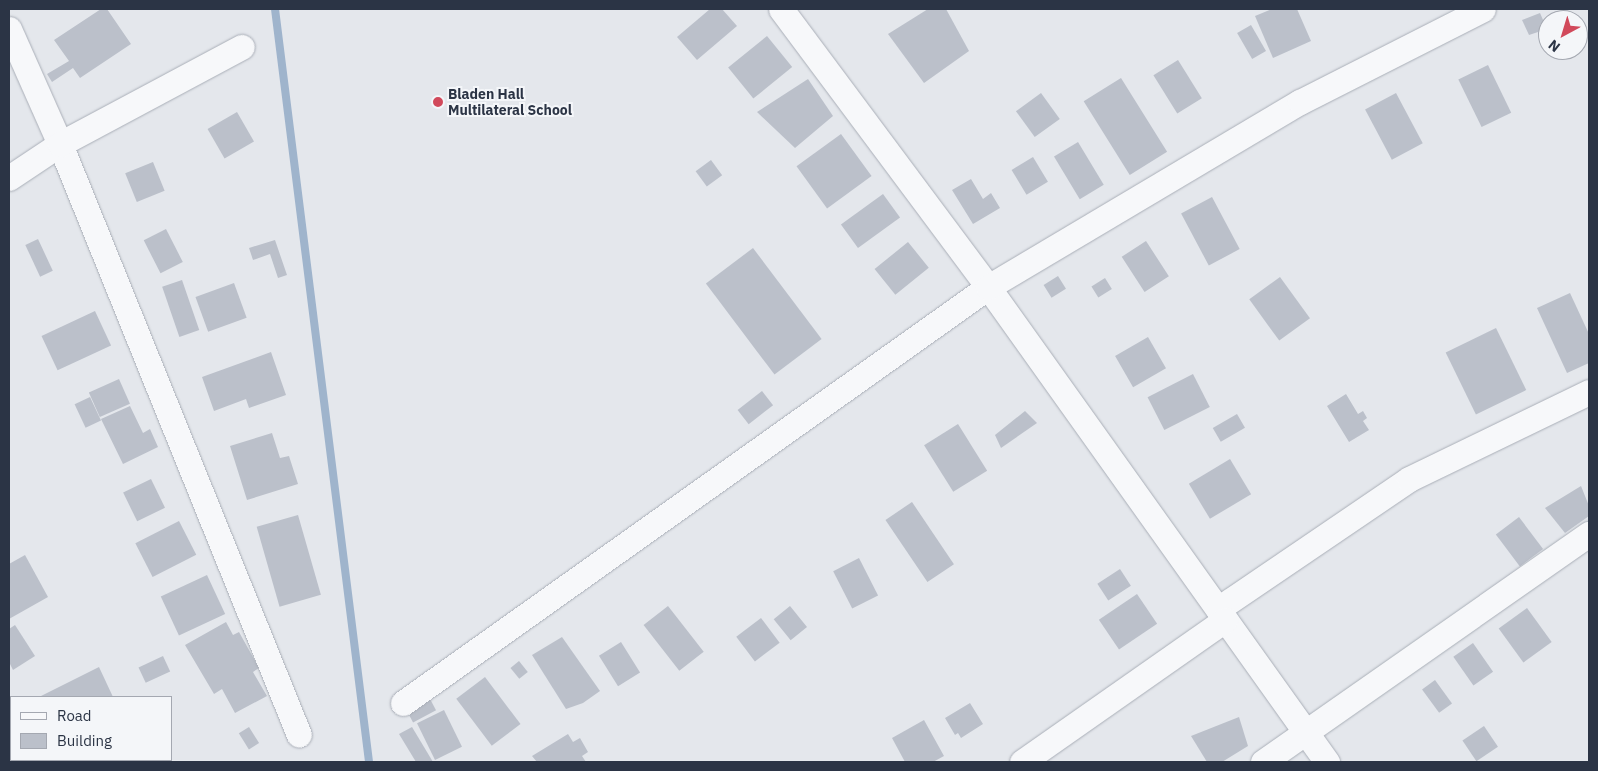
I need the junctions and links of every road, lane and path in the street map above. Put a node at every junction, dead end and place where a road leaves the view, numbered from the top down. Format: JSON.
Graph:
{"nodes":[{"id":1,"x":782,"y":9,"type":"edge"},
{"id":2,"x":1482,"y":9,"type":"edge"},
{"id":3,"x":9,"y":29,"type":"edge"},
{"id":4,"x":242,"y":47,"type":"dead end"},
{"id":5,"x":60,"y":144,"type":"junction"},
{"id":6,"x":9,"y":178,"type":"edge"},
{"id":7,"x":988,"y":287,"type":"junction"},
{"id":8,"x":1589,"y":392,"type":"edge"},
{"id":9,"x":1589,"y":534,"type":"edge"},
{"id":10,"x":1221,"y":615,"type":"junction"},
{"id":11,"x":403,"y":703,"type":"dead end"},
{"id":12,"x":1306,"y":733,"type":"junction"},
{"id":13,"x":299,"y":735,"type":"dead end"},
{"id":14,"x":1022,"y":762,"type":"edge"},
{"id":15,"x":1264,"y":762,"type":"edge"},
{"id":16,"x":1327,"y":762,"type":"edge"}],
"edges":[{"from":1,"to":7,"type":"street"},
{"from":2,"to":7,"type":"street"},
{"from":3,"to":5,"type":"street"},
{"from":4,"to":5,"type":"street"},
{"from":5,"to":6,"type":"street"},
{"from":5,"to":13,"type":"street"},
{"from":7,"to":10,"type":"street"},
{"from":7,"to":11,"type":"street"},
{"from":8,"to":10,"type":"street"},
{"from":9,"to":12,"type":"street"},
{"from":10,"to":12,"type":"street"},
{"from":10,"to":14,"type":"street"},
{"from":12,"to":15,"type":"street"},
{"from":12,"to":16,"type":"street"}]}
